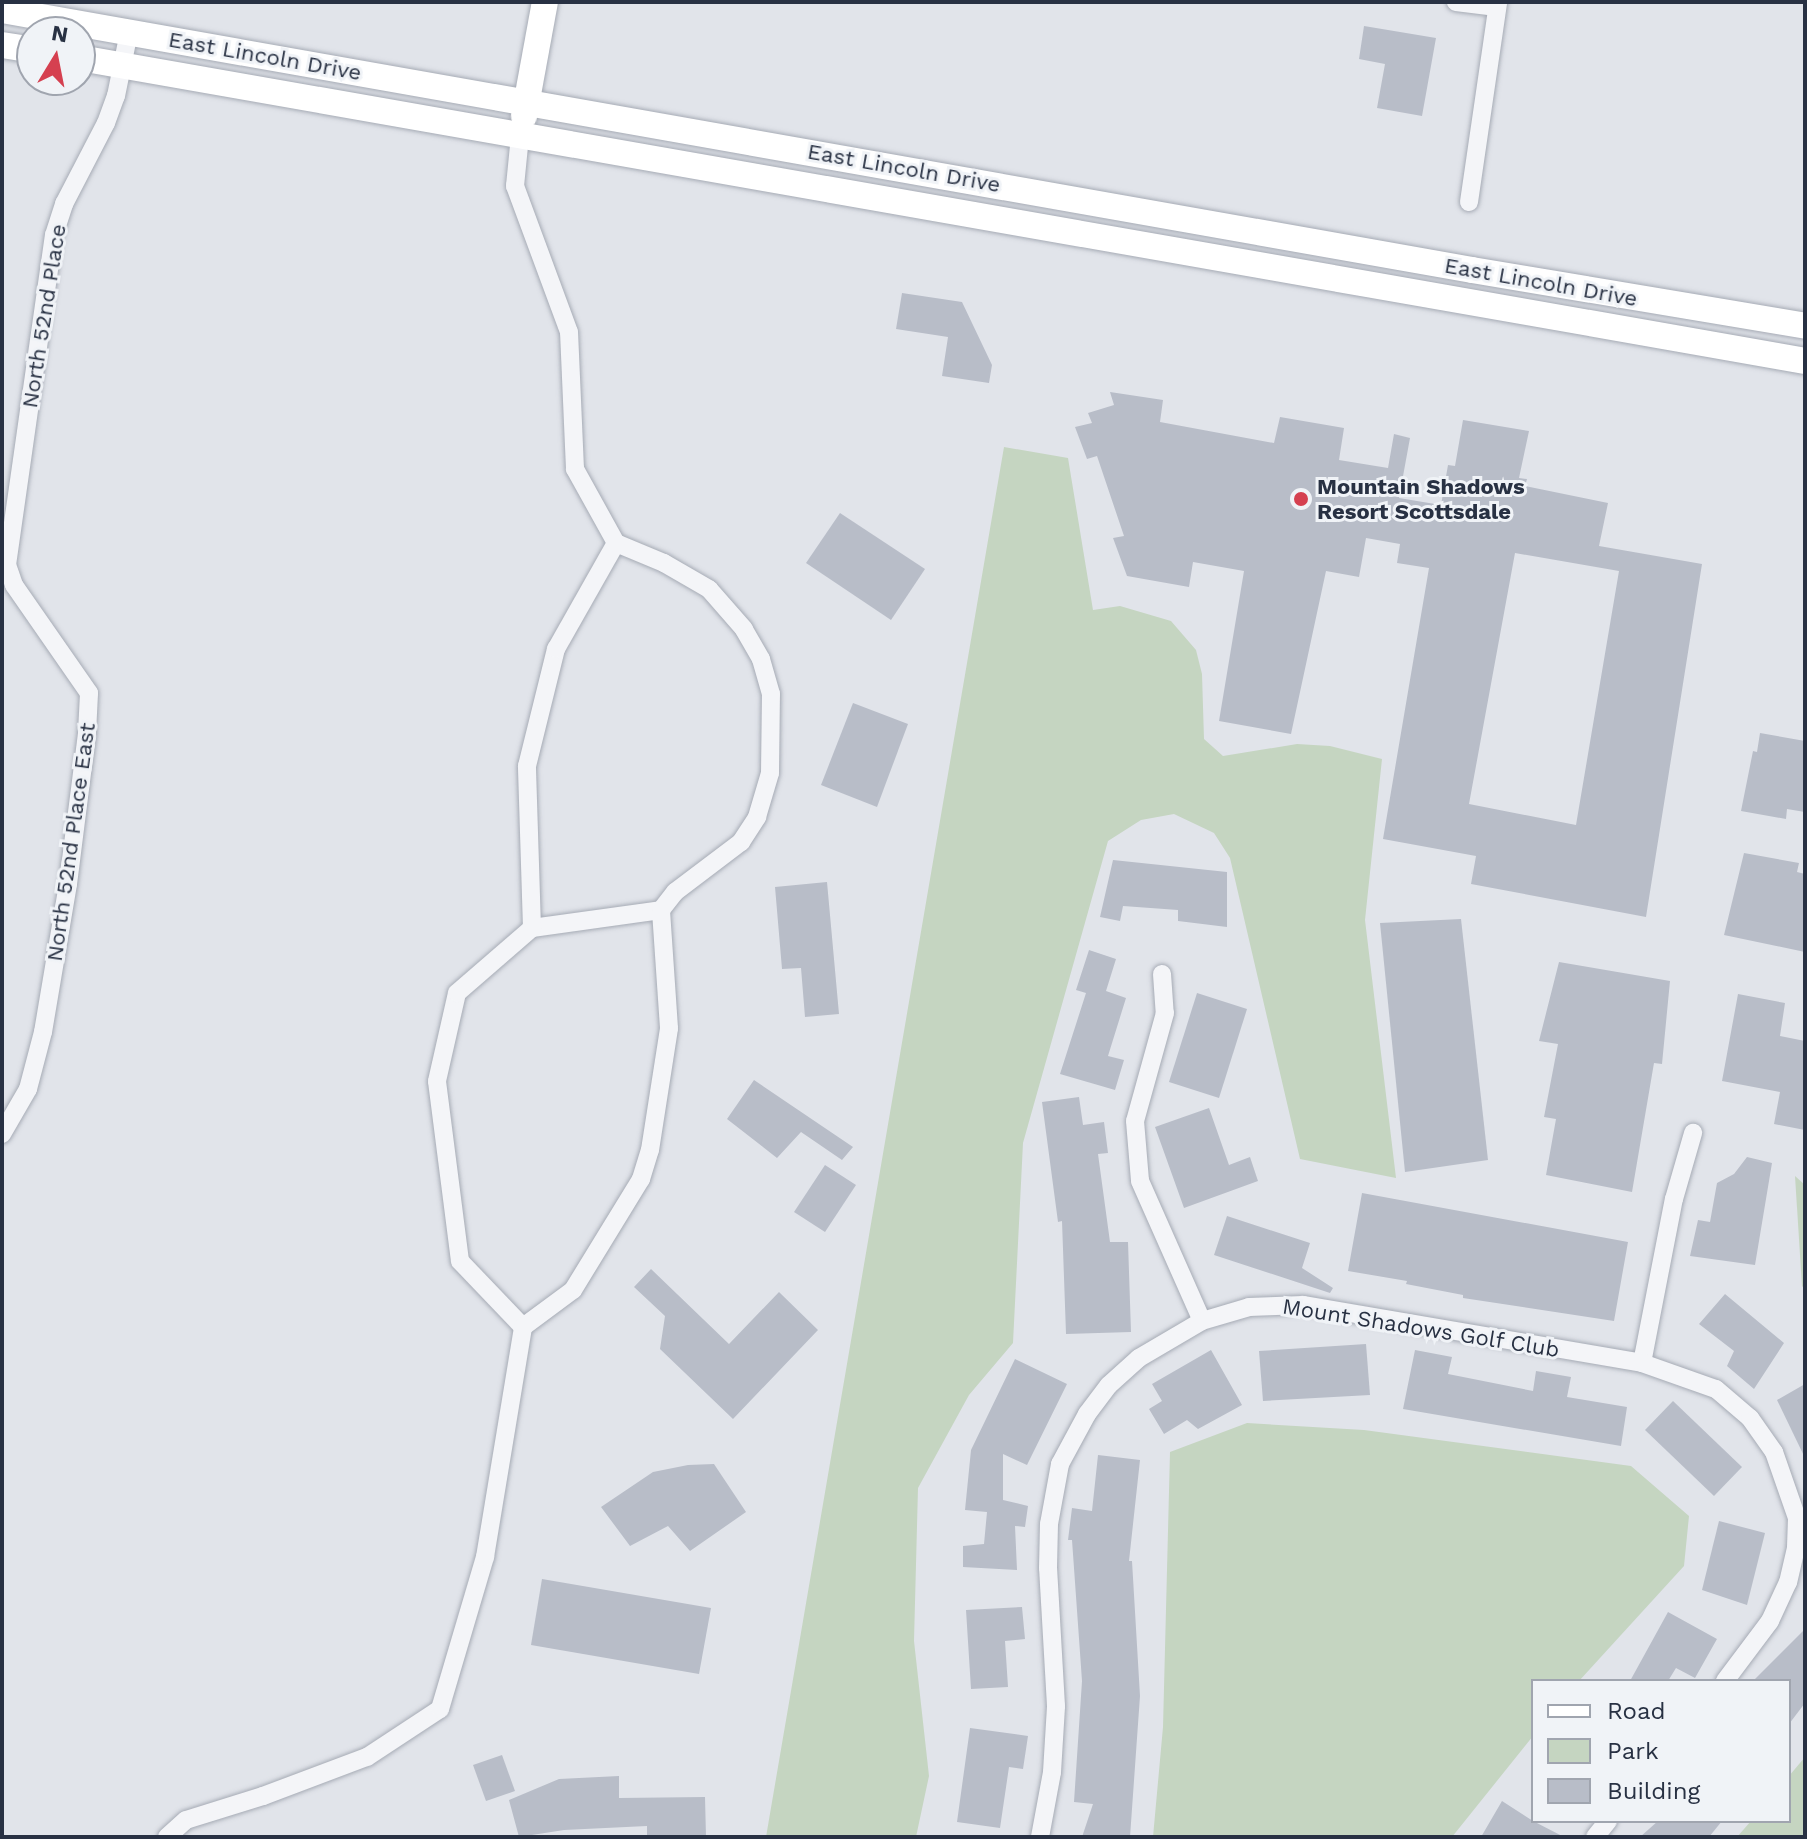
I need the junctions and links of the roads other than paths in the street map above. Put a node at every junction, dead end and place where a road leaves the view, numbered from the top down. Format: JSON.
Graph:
{"nodes":[{"id":1,"x":545,"y":2,"type":"edge"},
{"id":2,"x":1456,"y":2,"type":"edge"},
{"id":3,"x":1497,"y":4,"type":"edge"},
{"id":4,"x":2,"y":10,"type":"edge"},
{"id":5,"x":129,"y":32,"type":"junction"},
{"id":6,"x":96,"y":61,"type":"edge"},
{"id":7,"x":122,"y":66,"type":"junction"},
{"id":8,"x":526,"y":102,"type":"junction"},
{"id":9,"x":520,"y":136,"type":"junction"},
{"id":10,"x":943,"y":174,"type":"junction"},
{"id":11,"x":1469,"y":202,"type":"dead end"},
{"id":12,"x":937,"y":209,"type":"junction"},
{"id":13,"x":1509,"y":277,"type":"junction"},
{"id":14,"x":1338,"y":279,"type":"junction"},
{"id":15,"x":1805,"y":326,"type":"edge"},
{"id":16,"x":1805,"y":361,"type":"edge"},
{"id":17,"x":616,"y":543,"type":"junction"},
{"id":18,"x":4,"y":567,"type":"edge"},
{"id":19,"x":661,"y":910,"type":"junction"},
{"id":20,"x":532,"y":928,"type":"junction"},
{"id":21,"x":1162,"y":974,"type":"dead end"},
{"id":22,"x":1693,"y":1133,"type":"dead end"},
{"id":23,"x":2,"y":1134,"type":"edge"},
{"id":24,"x":1202,"y":1321,"type":"junction"},
{"id":25,"x":523,"y":1327,"type":"junction"},
{"id":26,"x":1642,"y":1363,"type":"junction"},
{"id":27,"x":1726,"y":1679,"type":"edge"},
{"id":28,"x":167,"y":1837,"type":"edge"},
{"id":29,"x":1040,"y":1837,"type":"edge"}],
"edges":[{"from":1,"to":8,"type":"main road"},
{"from":2,"to":3,"type":"street"},
{"from":3,"to":11,"type":"street"},
{"from":4,"to":5,"type":"main road","name":"East Lincoln Drive"},
{"from":5,"to":7,"type":"street","name":"North 52nd Place"},
{"from":5,"to":8,"type":"main road","name":"East Lincoln Drive"},
{"from":6,"to":7,"type":"main road","name":"East Lincoln Drive"},
{"from":7,"to":9,"type":"main road","name":"East Lincoln Drive"},
{"from":7,"to":18,"type":"street","name":"North 52nd Place"},
{"from":8,"to":9,"type":"main road"},
{"from":8,"to":10,"type":"main road","name":"East Lincoln Drive"},
{"from":9,"to":12,"type":"main road","name":"East Lincoln Drive"},
{"from":9,"to":17,"type":"street"},
{"from":10,"to":12,"type":"main road"},
{"from":10,"to":13,"type":"main road","name":"East Lincoln Drive"},
{"from":12,"to":14,"type":"main road","name":"East Lincoln Drive"},
{"from":13,"to":14,"type":"main road"},
{"from":13,"to":15,"type":"main road","name":"East Lincoln Drive"},
{"from":14,"to":16,"type":"main road","name":"East Lincoln Drive"},
{"from":17,"to":19,"type":"street"},
{"from":17,"to":20,"type":"street"},
{"from":18,"to":23,"type":"street","name":"North 52nd Place East"},
{"from":19,"to":20,"type":"street"},
{"from":19,"to":25,"type":"street"},
{"from":20,"to":25,"type":"street"},
{"from":21,"to":24,"type":"street"},
{"from":22,"to":26,"type":"street"},
{"from":24,"to":26,"type":"street","name":"Mount Shadows Golf Club"},
{"from":24,"to":29,"type":"street","name":"Mount Shadows Golf Club"},
{"from":25,"to":28,"type":"street"},
{"from":26,"to":27,"type":"street","name":"Mount Shadows Golf Club"}]}
